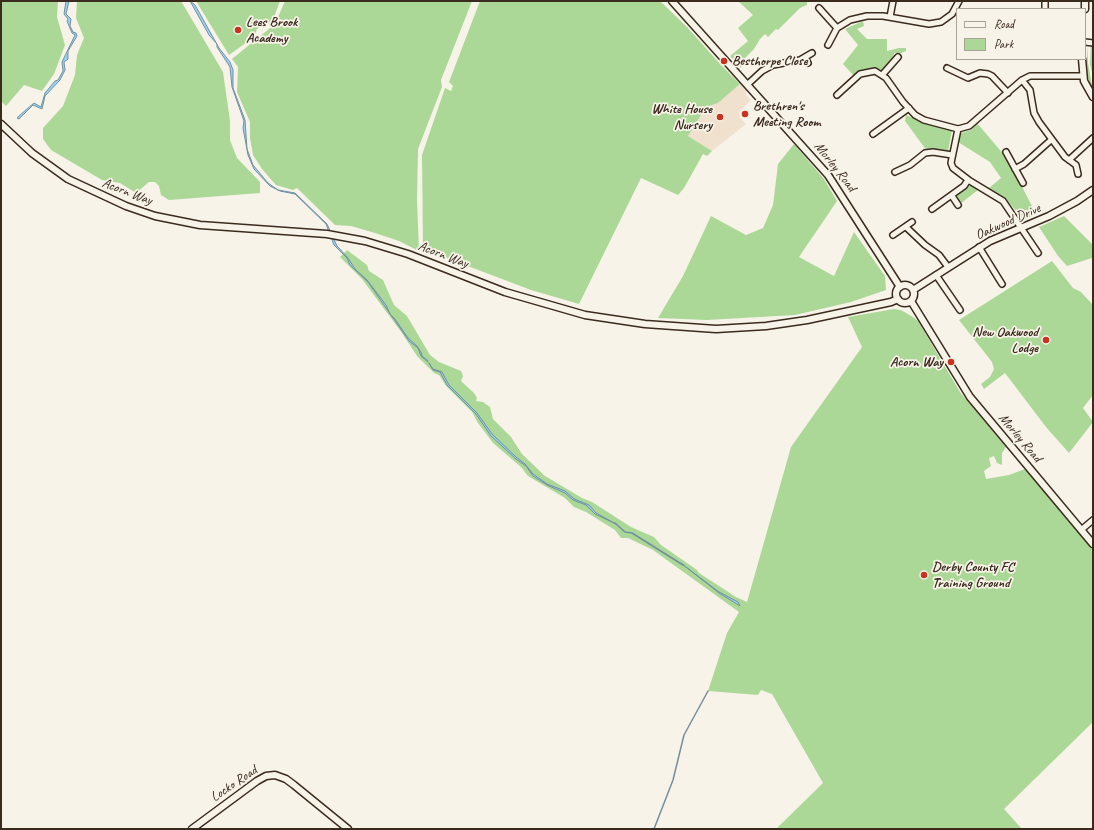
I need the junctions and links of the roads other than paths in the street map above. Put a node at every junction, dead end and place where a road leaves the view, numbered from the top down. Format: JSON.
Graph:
{"nodes":[{"id":1,"x":672,"y":1,"type":"edge"},
{"id":2,"x":894,"y":1,"type":"edge"},
{"id":3,"x":959,"y":1,"type":"edge"},
{"id":4,"x":819,"y":8,"type":"dead end"},
{"id":5,"x":952,"y":14,"type":"junction"},
{"id":6,"x":890,"y":17,"type":"junction"},
{"id":7,"x":956,"y":17,"type":"edge"},
{"id":8,"x":837,"y":28,"type":"junction"},
{"id":9,"x":828,"y":45,"type":"dead end"},
{"id":10,"x":812,"y":53,"type":"dead end"},
{"id":11,"x":805,"y":57,"type":"junction"},
{"id":12,"x":898,"y":57,"type":"dead end"},
{"id":13,"x":1082,"y":60,"type":"edge"},
{"id":14,"x":808,"y":63,"type":"dead end"},
{"id":15,"x":947,"y":68,"type":"dead end"},
{"id":16,"x":883,"y":74,"type":"junction"},
{"id":17,"x":1082,"y":76,"type":"junction"},
{"id":18,"x":1022,"y":80,"type":"junction"},
{"id":19,"x":748,"y":84,"type":"junction"},
{"id":20,"x":1008,"y":93,"type":"junction"},
{"id":21,"x":837,"y":95,"type":"dead end"},
{"id":22,"x":1093,"y":97,"type":"edge"},
{"id":23,"x":909,"y":108,"type":"junction"},
{"id":24,"x":1,"y":124,"type":"edge"},
{"id":25,"x":958,"y":129,"type":"junction"},
{"id":26,"x":873,"y":134,"type":"dead end"},
{"id":27,"x":1093,"y":138,"type":"edge"},
{"id":28,"x":1051,"y":140,"type":"junction"},
{"id":29,"x":1006,"y":152,"type":"dead end"},
{"id":30,"x":952,"y":155,"type":"junction"},
{"id":31,"x":1070,"y":160,"type":"junction"},
{"id":32,"x":1015,"y":169,"type":"junction"},
{"id":33,"x":895,"y":172,"type":"dead end"},
{"id":34,"x":1078,"y":174,"type":"dead end"},
{"id":35,"x":968,"y":180,"type":"junction"},
{"id":36,"x":1023,"y":183,"type":"dead end"},
{"id":37,"x":1092,"y":192,"type":"edge"},
{"id":38,"x":952,"y":196,"type":"junction"},
{"id":39,"x":958,"y":205,"type":"dead end"},
{"id":40,"x":932,"y":209,"type":"dead end"},
{"id":41,"x":912,"y":222,"type":"dead end"},
{"id":42,"x":906,"y":227,"type":"junction"},
{"id":43,"x":1021,"y":227,"type":"junction"},
{"id":44,"x":893,"y":235,"type":"dead end"},
{"id":45,"x":979,"y":247,"type":"junction"},
{"id":46,"x":1038,"y":253,"type":"dead end"},
{"id":47,"x":948,"y":267,"type":"junction"},
{"id":48,"x":936,"y":274,"type":"junction"},
{"id":49,"x":1002,"y":284,"type":"dead end"},
{"id":50,"x":900,"y":287,"type":"junction"},
{"id":51,"x":913,"y":290,"type":"junction"},
{"id":52,"x":898,"y":299,"type":"junction"},
{"id":53,"x":911,"y":301,"type":"junction"},
{"id":54,"x":960,"y":310,"type":"dead end"},
{"id":55,"x":1093,"y":520,"type":"edge"},
{"id":56,"x":1081,"y":530,"type":"junction"},
{"id":57,"x":1093,"y":544,"type":"edge"},
{"id":58,"x":192,"y":829,"type":"edge"},
{"id":59,"x":348,"y":829,"type":"edge"}],
"edges":[{"from":1,"to":19,"type":"street","name":"Morley Road"},
{"from":2,"to":6,"type":"street"},
{"from":3,"to":5,"type":"street"},
{"from":4,"to":8,"type":"street"},
{"from":5,"to":6,"type":"street"},
{"from":5,"to":7,"type":"street"},
{"from":6,"to":8,"type":"street"},
{"from":8,"to":9,"type":"street"},
{"from":10,"to":11,"type":"street"},
{"from":11,"to":14,"type":"street"},
{"from":11,"to":19,"type":"street"},
{"from":12,"to":16,"type":"street"},
{"from":13,"to":17,"type":"street"},
{"from":15,"to":20,"type":"street"},
{"from":16,"to":21,"type":"street"},
{"from":16,"to":23,"type":"street"},
{"from":17,"to":18,"type":"street"},
{"from":17,"to":22,"type":"street"},
{"from":18,"to":20,"type":"street"},
{"from":18,"to":28,"type":"street"},
{"from":19,"to":50,"type":"street","name":"Morley Road"},
{"from":20,"to":25,"type":"street"},
{"from":23,"to":25,"type":"street"},
{"from":23,"to":26,"type":"street"},
{"from":24,"to":52,"type":"street","name":"Acorn Way"},
{"from":25,"to":30,"type":"street"},
{"from":27,"to":31,"type":"street"},
{"from":28,"to":31,"type":"street"},
{"from":28,"to":32,"type":"street"},
{"from":29,"to":32,"type":"street"},
{"from":30,"to":33,"type":"street"},
{"from":30,"to":35,"type":"street"},
{"from":31,"to":34,"type":"street"},
{"from":32,"to":36,"type":"street"},
{"from":35,"to":38,"type":"street"},
{"from":35,"to":43,"type":"street"},
{"from":37,"to":43,"type":"street","name":"Oakwood Drive"},
{"from":38,"to":39,"type":"street"},
{"from":38,"to":40,"type":"street"},
{"from":41,"to":42,"type":"street"},
{"from":42,"to":44,"type":"street"},
{"from":42,"to":47,"type":"street"},
{"from":43,"to":45,"type":"street","name":"Oakwood Drive"},
{"from":43,"to":46,"type":"street"},
{"from":45,"to":47,"type":"street","name":"Oakwood Drive"},
{"from":45,"to":49,"type":"street"},
{"from":47,"to":48,"type":"street","name":"Oakwood Drive"},
{"from":48,"to":51,"type":"street","name":"Oakwood Drive"},
{"from":48,"to":54,"type":"street"},
{"from":50,"to":51,"type":"street"},
{"from":50,"to":52,"type":"street"},
{"from":51,"to":53,"type":"street"},
{"from":52,"to":53,"type":"street"},
{"from":53,"to":56,"type":"street","name":"Morley Road"},
{"from":55,"to":56,"type":"street"},
{"from":56,"to":57,"type":"street","name":"Morley Road"},
{"from":58,"to":59,"type":"street","name":"Locko Road"}]}
